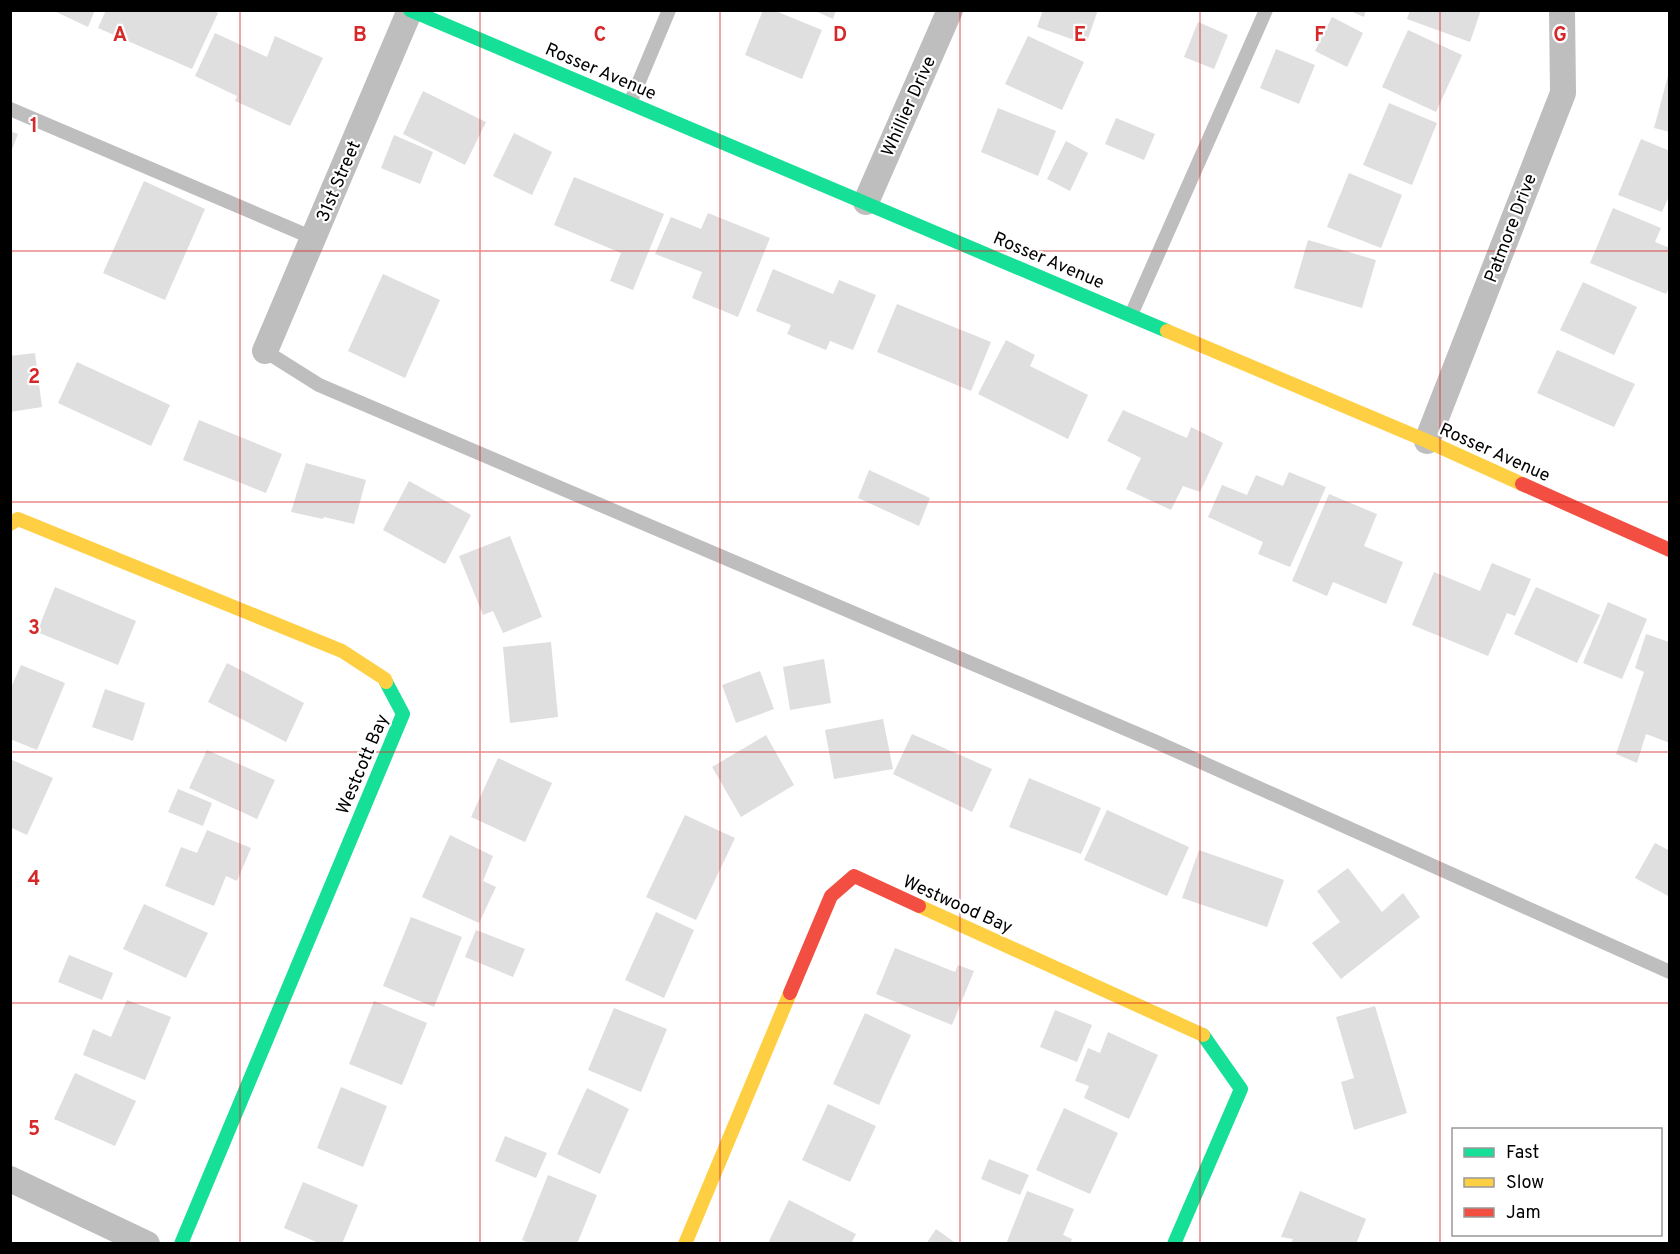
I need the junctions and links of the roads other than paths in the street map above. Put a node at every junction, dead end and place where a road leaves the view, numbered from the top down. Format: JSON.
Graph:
{"nodes":[{"id":1,"x":410,"y":10,"type":"edge"},
{"id":2,"x":669,"y":10,"type":"edge"},
{"id":3,"x":950,"y":10,"type":"edge"},
{"id":4,"x":1266,"y":10,"type":"edge"},
{"id":5,"x":1562,"y":10,"type":"edge"},
{"id":6,"x":630,"y":103,"type":"junction"},
{"id":7,"x":10,"y":109,"type":"edge"},
{"id":8,"x":866,"y":202,"type":"junction"},
{"id":9,"x":313,"y":238,"type":"junction"},
{"id":10,"x":1131,"y":315,"type":"junction"},
{"id":11,"x":266,"y":351,"type":"joint"},
{"id":12,"x":1427,"y":441,"type":"junction"},
{"id":13,"x":10,"y":524,"type":"edge"},
{"id":14,"x":1670,"y":550,"type":"edge"},
{"id":15,"x":1670,"y":972,"type":"edge"},
{"id":16,"x":10,"y":1179,"type":"edge"},
{"id":17,"x":147,"y":1244,"type":"edge"},
{"id":18,"x":181,"y":1244,"type":"edge"},
{"id":19,"x":685,"y":1244,"type":"edge"},
{"id":20,"x":1173,"y":1244,"type":"edge"}],
"edges":[{"from":1,"to":6,"type":"street","name":"Rosser Avenue"},
{"from":1,"to":9,"type":"street","name":"31st Street"},
{"from":2,"to":6,"type":"lane"},
{"from":3,"to":8,"type":"street","name":"Whillier Drive"},
{"from":4,"to":10,"type":"lane"},
{"from":5,"to":12,"type":"street","name":"Patmore Drive"},
{"from":6,"to":8,"type":"street","name":"Rosser Avenue"},
{"from":7,"to":9,"type":"lane"},
{"from":8,"to":10,"type":"street","name":"Rosser Avenue"},
{"from":9,"to":11,"type":"street","name":"31st Street"},
{"from":10,"to":12,"type":"street","name":"Rosser Avenue"},
{"from":11,"to":15,"type":"lane"},
{"from":12,"to":14,"type":"street","name":"Rosser Avenue"},
{"from":13,"to":18,"type":"street","name":"Westcott Bay"},
{"from":16,"to":17,"type":"street"},
{"from":19,"to":20,"type":"street","name":"Westwood Bay"}]}
